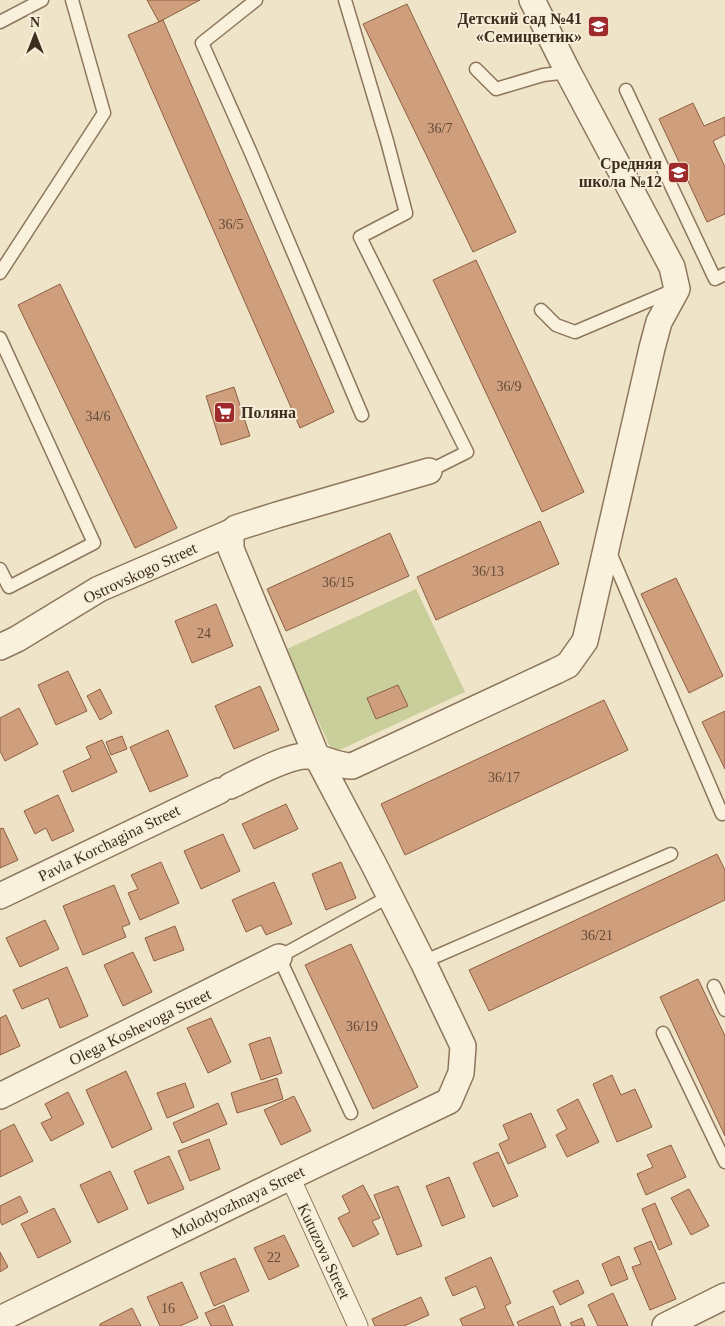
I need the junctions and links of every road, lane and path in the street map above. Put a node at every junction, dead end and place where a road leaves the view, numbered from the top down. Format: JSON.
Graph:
{"nodes":[{"id":1,"x":42,"y":0,"type":"edge"},
{"id":2,"x":72,"y":0,"type":"edge"},
{"id":3,"x":256,"y":0,"type":"edge"},
{"id":4,"x":344,"y":0,"type":"edge"},
{"id":5,"x":532,"y":0,"type":"edge"},
{"id":6,"x":0,"y":22,"type":"edge"},
{"id":7,"x":476,"y":69,"type":"dead end"},
{"id":8,"x":568,"y":72,"type":"junction"},
{"id":9,"x":626,"y":90,"type":"dead end"},
{"id":10,"x":0,"y":273,"type":"edge"},
{"id":11,"x":725,"y":274,"type":"edge"},
{"id":12,"x":676,"y":289,"type":"junction"},
{"id":13,"x":541,"y":310,"type":"dead end"},
{"id":14,"x":0,"y":338,"type":"edge"},
{"id":15,"x":362,"y":415,"type":"dead end"},
{"id":16,"x":429,"y":472,"type":"joint"},
{"id":17,"x":231,"y":532,"type":"junction"},
{"id":18,"x":607,"y":546,"type":"junction"},
{"id":19,"x":0,"y":569,"type":"edge"},
{"id":20,"x":0,"y":647,"type":"edge"},
{"id":21,"x":317,"y":757,"type":"junction"},
{"id":22,"x":722,"y":814,"type":"dead end"},
{"id":23,"x":671,"y":854,"type":"dead end"},
{"id":24,"x":0,"y":896,"type":"edge"},
{"id":25,"x":390,"y":896,"type":"junction"},
{"id":26,"x":279,"y":957,"type":"junction"},
{"id":27,"x":423,"y":962,"type":"junction"},
{"id":28,"x":714,"y":986,"type":"dead end"},
{"id":29,"x":725,"y":1010,"type":"edge"},
{"id":30,"x":664,"y":1033,"type":"dead end"},
{"id":31,"x":0,"y":1096,"type":"edge"},
{"id":32,"x":351,"y":1113,"type":"dead end"},
{"id":33,"x":725,"y":1162,"type":"edge"},
{"id":34,"x":290,"y":1177,"type":"junction"},
{"id":35,"x":725,"y":1296,"type":"edge"},
{"id":36,"x":0,"y":1319,"type":"edge"},
{"id":37,"x":358,"y":1326,"type":"edge"},
{"id":38,"x":665,"y":1326,"type":"edge"}],
"edges":[{"from":1,"to":6,"type":"lane"},
{"from":2,"to":10,"type":"lane"},
{"from":3,"to":15,"type":"lane"},
{"from":4,"to":16,"type":"lane"},
{"from":5,"to":8,"type":"street"},
{"from":7,"to":8,"type":"lane"},
{"from":8,"to":12,"type":"street"},
{"from":9,"to":11,"type":"lane"},
{"from":12,"to":13,"type":"lane"},
{"from":12,"to":18,"type":"street"},
{"from":14,"to":19,"type":"lane"},
{"from":16,"to":17,"type":"street","name":"Ostrovskogo Street"},
{"from":17,"to":20,"type":"street","name":"Ostrovskogo Street"},
{"from":17,"to":21,"type":"street","name":"Molodyozhnaya Street"},
{"from":18,"to":21,"type":"street"},
{"from":18,"to":22,"type":"lane"},
{"from":21,"to":24,"type":"street","name":"Pavla Korchagina Street"},
{"from":21,"to":25,"type":"street","name":"Molodyozhnaya Street"},
{"from":23,"to":27,"type":"lane"},
{"from":25,"to":26,"type":"lane"},
{"from":25,"to":27,"type":"street","name":"Molodyozhnaya Street"},
{"from":26,"to":31,"type":"street","name":"Olega Koshevoga Street"},
{"from":26,"to":32,"type":"lane"},
{"from":27,"to":34,"type":"street","name":"Molodyozhnaya Street"},
{"from":28,"to":29,"type":"lane"},
{"from":30,"to":33,"type":"lane"},
{"from":34,"to":36,"type":"street","name":"Molodyozhnaya Street"},
{"from":34,"to":37,"type":"street","name":"Kutuzova Street"},
{"from":35,"to":38,"type":"street"}]}
